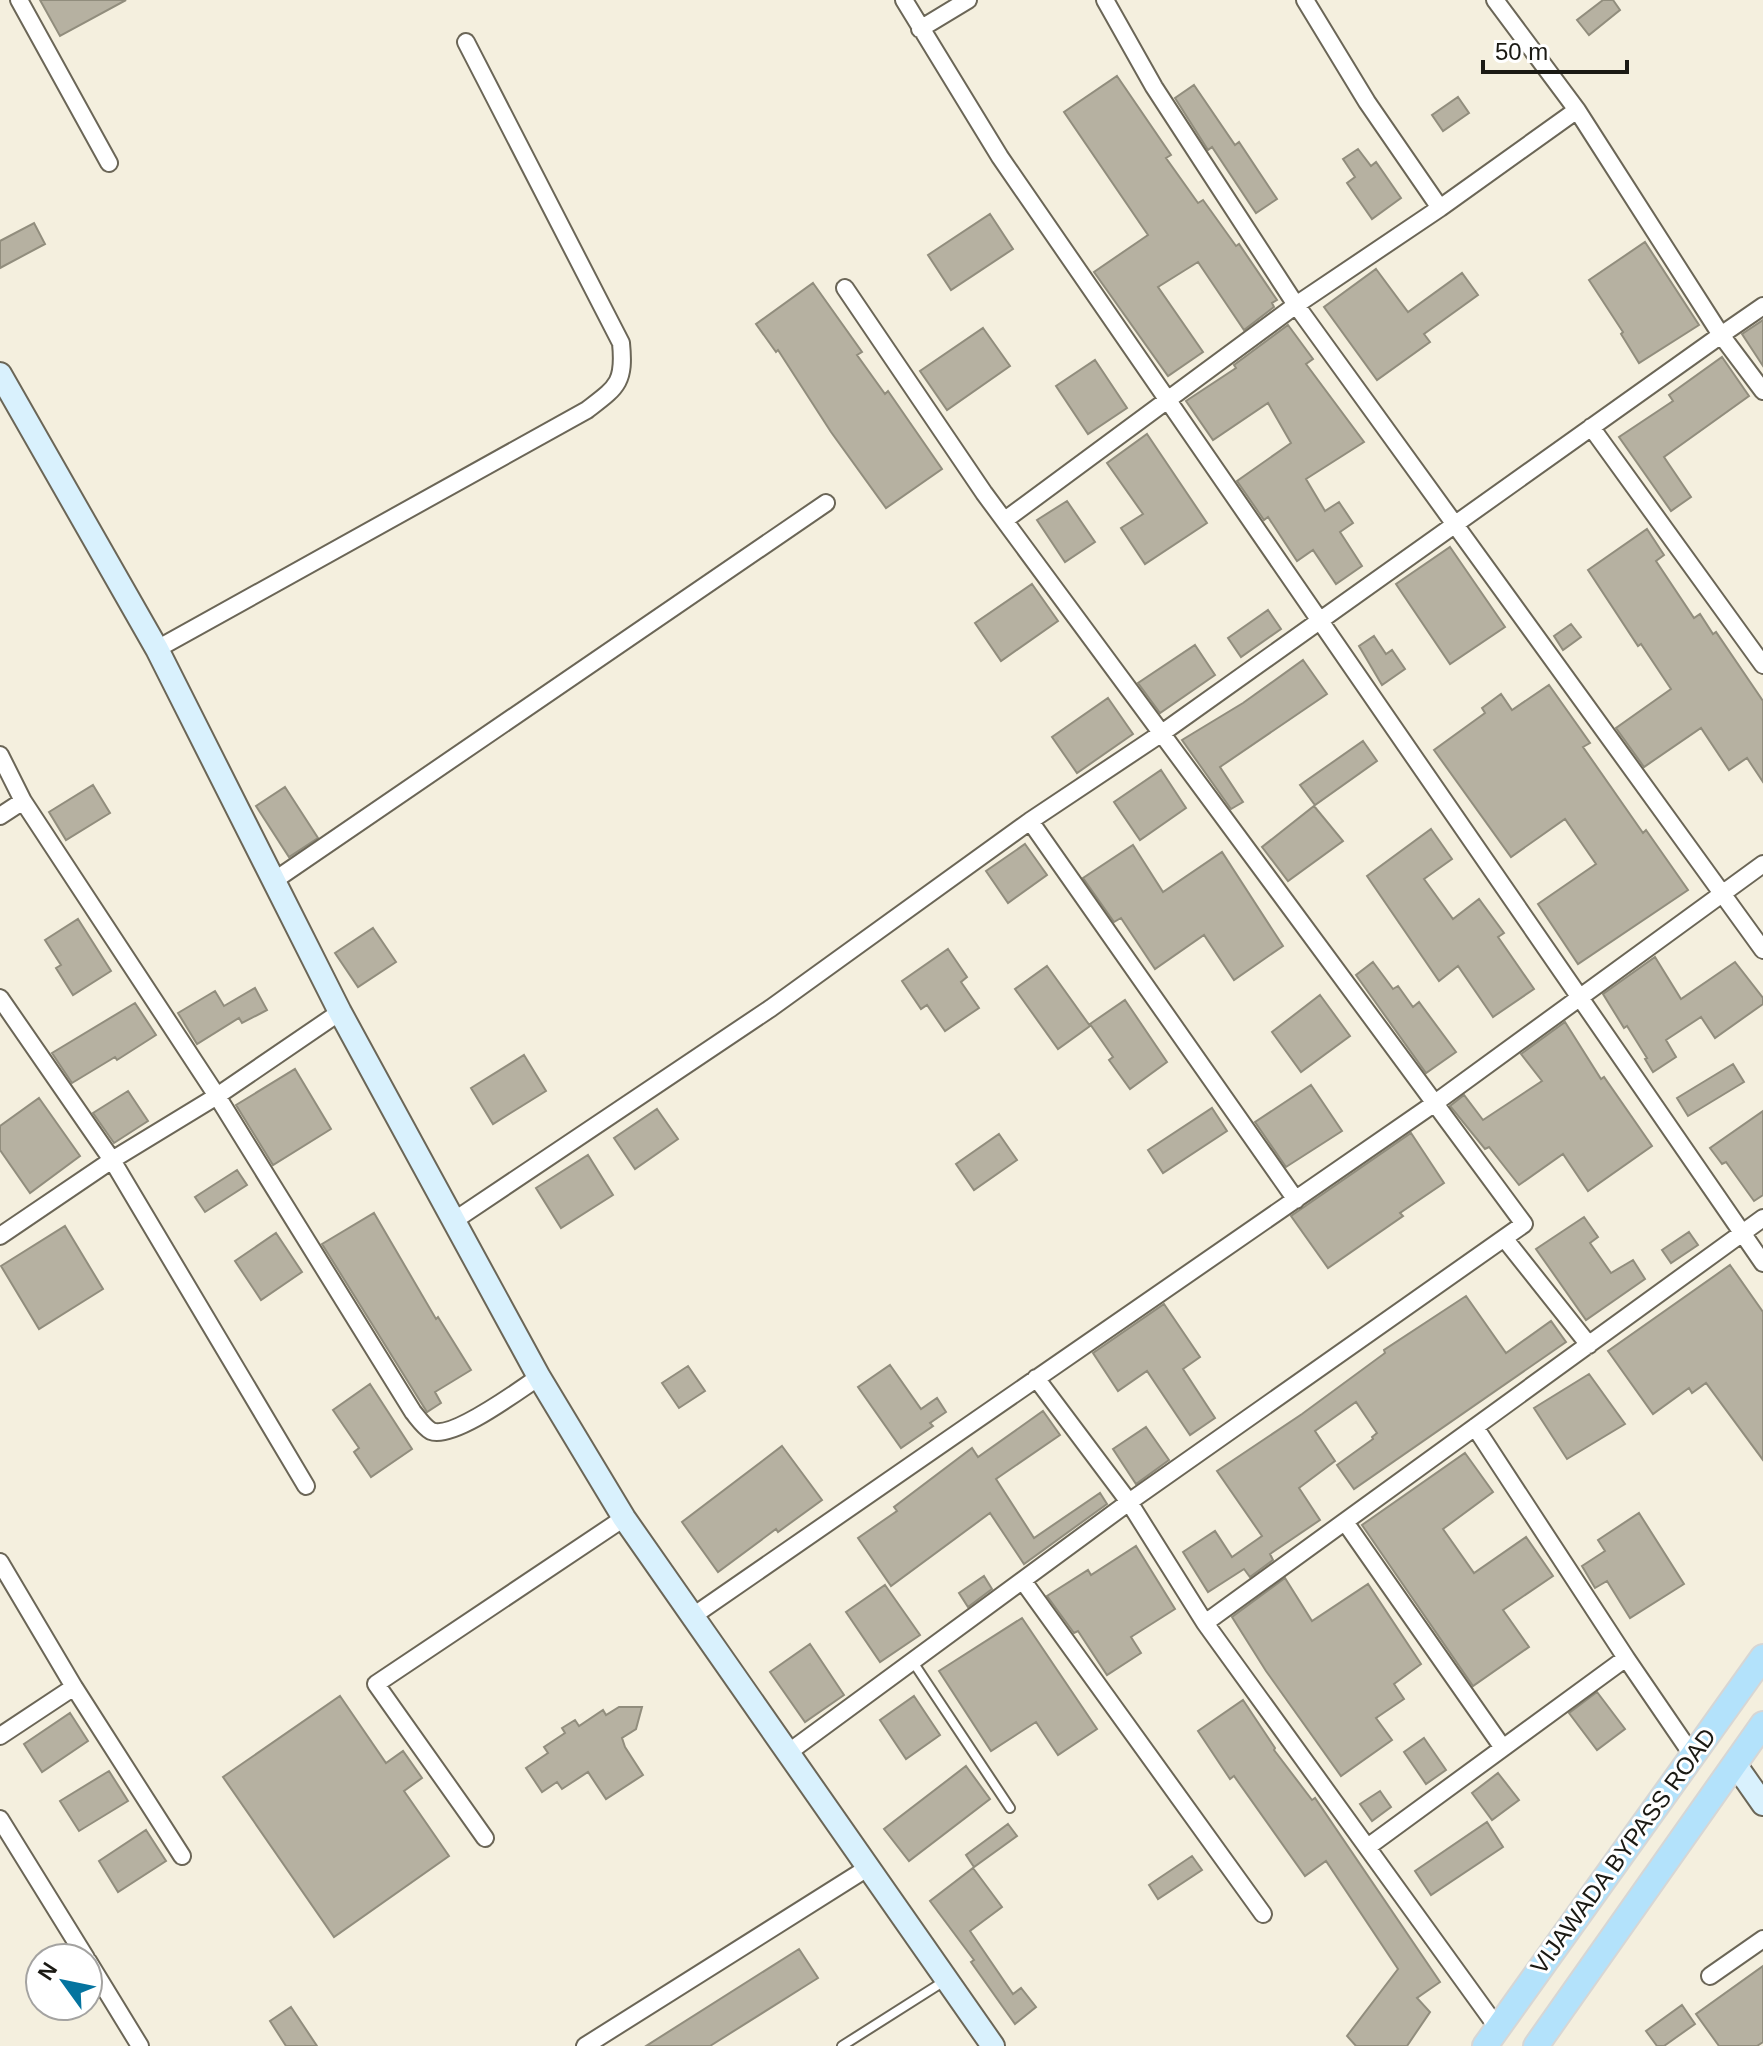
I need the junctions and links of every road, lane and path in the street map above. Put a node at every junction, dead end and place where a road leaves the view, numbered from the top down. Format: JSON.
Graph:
{"nodes":[{"id":1,"x":19,"y":0,"type":"edge"},
{"id":2,"x":904,"y":0,"type":"edge"},
{"id":3,"x":968,"y":0,"type":"edge"},
{"id":4,"x":1105,"y":0,"type":"edge"},
{"id":5,"x":1305,"y":0,"type":"edge"},
{"id":6,"x":1495,"y":0,"type":"edge"},
{"id":7,"x":920,"y":29,"type":"junction"},
{"id":8,"x":466,"y":42,"type":"dead end"},
{"id":9,"x":1577,"y":110,"type":"junction"},
{"id":10,"x":109,"y":163,"type":"dead end"},
{"id":11,"x":1440,"y":208,"type":"junction"},
{"id":12,"x":845,"y":288,"type":"dead end"},
{"id":13,"x":1296,"y":305,"type":"junction"},
{"id":14,"x":1763,"y":306,"type":"edge"},
{"id":15,"x":1721,"y":335,"type":"junction"},
{"id":16,"x":0,"y":374,"type":"edge"},
{"id":17,"x":1763,"y":391,"type":"edge"},
{"id":18,"x":1167,"y":400,"type":"junction"},
{"id":19,"x":1591,"y":427,"type":"junction"},
{"id":20,"x":826,"y":503,"type":"dead end"},
{"id":21,"x":1005,"y":520,"type":"junction"},
{"id":22,"x":1454,"y":525,"type":"junction"},
{"id":23,"x":1320,"y":621,"type":"junction"},
{"id":24,"x":157,"y":649,"type":"junction"},
{"id":25,"x":1763,"y":665,"type":"edge"},
{"id":26,"x":1162,"y":733,"type":"junction"},
{"id":27,"x":0,"y":755,"type":"edge"},
{"id":28,"x":23,"y":801,"type":"junction"},
{"id":29,"x":0,"y":816,"type":"edge"},
{"id":30,"x":1030,"y":821,"type":"junction"},
{"id":31,"x":1763,"y":864,"type":"edge"},
{"id":32,"x":275,"y":880,"type":"junction"},
{"id":33,"x":1722,"y":894,"type":"junction"},
{"id":34,"x":1763,"y":950,"type":"edge"},
{"id":35,"x":0,"y":998,"type":"edge"},
{"id":36,"x":1580,"y":998,"type":"junction"},
{"id":37,"x":340,"y":1012,"type":"junction"},
{"id":38,"x":217,"y":1096,"type":"junction"},
{"id":39,"x":1435,"y":1103,"type":"junction"},
{"id":40,"x":112,"y":1160,"type":"junction"},
{"id":41,"x":1296,"y":1200,"type":"junction"},
{"id":42,"x":1763,"y":1218,"type":"edge"},
{"id":43,"x":455,"y":1220,"type":"junction"},
{"id":44,"x":1742,"y":1234,"type":"junction"},
{"id":45,"x":0,"y":1236,"type":"edge"},
{"id":46,"x":1504,"y":1238,"type":"junction"},
{"id":47,"x":1763,"y":1263,"type":"edge"},
{"id":48,"x":1589,"y":1345,"type":"junction"},
{"id":49,"x":539,"y":1377,"type":"junction"},
{"id":50,"x":1036,"y":1378,"type":"junction"},
{"id":51,"x":1475,"y":1427,"type":"junction"},
{"id":52,"x":306,"y":1486,"type":"dead end"},
{"id":53,"x":1129,"y":1502,"type":"junction"},
{"id":54,"x":624,"y":1518,"type":"junction"},
{"id":55,"x":1345,"y":1522,"type":"junction"},
{"id":56,"x":0,"y":1562,"type":"edge"},
{"id":57,"x":1023,"y":1581,"type":"junction"},
{"id":58,"x":693,"y":1616,"type":"junction"},
{"id":59,"x":1205,"y":1623,"type":"junction"},
{"id":60,"x":1763,"y":1657,"type":"edge"},
{"id":61,"x":1626,"y":1658,"type":"junction"},
{"id":62,"x":913,"y":1662,"type":"junction"},
{"id":63,"x":74,"y":1687,"type":"junction"},
{"id":64,"x":1763,"y":1724,"type":"edge"},
{"id":65,"x":0,"y":1736,"type":"edge"},
{"id":66,"x":1503,"y":1748,"type":"junction"},
{"id":67,"x":789,"y":1752,"type":"junction"},
{"id":68,"x":1693,"y":1756,"type":"junction"},
{"id":69,"x":1735,"y":1764,"type":"junction"},
{"id":70,"x":1763,"y":1804,"type":"edge"},
{"id":71,"x":1010,"y":1808,"type":"dead end"},
{"id":72,"x":0,"y":1819,"type":"edge"},
{"id":73,"x":485,"y":1838,"type":"dead end"},
{"id":74,"x":1369,"y":1846,"type":"junction"},
{"id":75,"x":182,"y":1856,"type":"dead end"},
{"id":76,"x":869,"y":1867,"type":"junction"},
{"id":77,"x":1263,"y":1914,"type":"dead end"},
{"id":78,"x":1763,"y":1939,"type":"edge"},
{"id":79,"x":76,"y":1942,"type":"edge"},
{"id":80,"x":1710,"y":1976,"type":"dead end"},
{"id":81,"x":946,"y":1980,"type":"junction"},
{"id":82,"x":104,"y":1988,"type":"edge"},
{"id":83,"x":1491,"y":2036,"type":"edge"},
{"id":84,"x":140,"y":2046,"type":"edge"},
{"id":85,"x":585,"y":2046,"type":"edge"},
{"id":86,"x":842,"y":2046,"type":"edge"},
{"id":87,"x":993,"y":2046,"type":"edge"},
{"id":88,"x":1536,"y":2046,"type":"edge"}],
"edges":[{"from":1,"to":10,"type":"street"},
{"from":2,"to":7,"type":"street"},
{"from":3,"to":7,"type":"street"},
{"from":4,"to":13,"type":"street"},
{"from":5,"to":11,"type":"street"},
{"from":6,"to":9,"type":"street"},
{"from":7,"to":18,"type":"street"},
{"from":8,"to":24,"type":"street"},
{"from":9,"to":11,"type":"street"},
{"from":9,"to":15,"type":"street"},
{"from":11,"to":13,"type":"street"},
{"from":12,"to":21,"type":"street"},
{"from":13,"to":18,"type":"street"},
{"from":13,"to":22,"type":"street"},
{"from":14,"to":15,"type":"street"},
{"from":15,"to":17,"type":"street"},
{"from":15,"to":19,"type":"street"},
{"from":16,"to":24,"type":"street"},
{"from":18,"to":21,"type":"street"},
{"from":18,"to":23,"type":"street"},
{"from":19,"to":22,"type":"street"},
{"from":19,"to":25,"type":"street"},
{"from":20,"to":32,"type":"street"},
{"from":21,"to":26,"type":"street"},
{"from":22,"to":23,"type":"street"},
{"from":22,"to":33,"type":"street"},
{"from":23,"to":26,"type":"street"},
{"from":23,"to":36,"type":"street"},
{"from":24,"to":32,"type":"street"},
{"from":26,"to":30,"type":"street"},
{"from":26,"to":39,"type":"street"},
{"from":27,"to":28,"type":"street"},
{"from":28,"to":29,"type":"street"},
{"from":28,"to":38,"type":"street"},
{"from":30,"to":41,"type":"street"},
{"from":30,"to":43,"type":"street"},
{"from":31,"to":33,"type":"street"},
{"from":32,"to":37,"type":"street"},
{"from":33,"to":34,"type":"street"},
{"from":33,"to":36,"type":"street"},
{"from":35,"to":40,"type":"street"},
{"from":36,"to":39,"type":"street"},
{"from":36,"to":44,"type":"street"},
{"from":37,"to":38,"type":"street"},
{"from":37,"to":43,"type":"street"},
{"from":38,"to":40,"type":"street"},
{"from":38,"to":49,"type":"street"},
{"from":39,"to":41,"type":"street"},
{"from":39,"to":46,"type":"street"},
{"from":40,"to":45,"type":"street"},
{"from":40,"to":52,"type":"street"},
{"from":41,"to":50,"type":"street"},
{"from":42,"to":44,"type":"street"},
{"from":43,"to":49,"type":"street"},
{"from":44,"to":47,"type":"street"},
{"from":44,"to":48,"type":"street"},
{"from":46,"to":48,"type":"street"},
{"from":46,"to":53,"type":"street"},
{"from":48,"to":51,"type":"street"},
{"from":49,"to":54,"type":"street"},
{"from":50,"to":53,"type":"street"},
{"from":50,"to":58,"type":"street"},
{"from":51,"to":55,"type":"street"},
{"from":51,"to":61,"type":"street"},
{"from":53,"to":57,"type":"street"},
{"from":53,"to":59,"type":"street"},
{"from":54,"to":58,"type":"street"},
{"from":54,"to":73,"type":"street"},
{"from":55,"to":59,"type":"street"},
{"from":55,"to":66,"type":"street"},
{"from":56,"to":63,"type":"street"},
{"from":57,"to":62,"type":"street"},
{"from":57,"to":77,"type":"street"},
{"from":58,"to":67,"type":"street"},
{"from":59,"to":74,"type":"street"},
{"from":60,"to":68,"type":"main road","name":"VIJAWADA BYPASS ROAD"},
{"from":61,"to":66,"type":"street"},
{"from":61,"to":68,"type":"street"},
{"from":62,"to":67,"type":"street"},
{"from":62,"to":71,"type":"lane"},
{"from":63,"to":65,"type":"street"},
{"from":63,"to":75,"type":"street"},
{"from":64,"to":69,"type":"main road","name":"VIJAWADA BYPASS ROAD"},
{"from":66,"to":74,"type":"street"},
{"from":67,"to":76,"type":"street"},
{"from":68,"to":83,"type":"main road","name":"VIJAWADA BYPASS ROAD"},
{"from":69,"to":70,"type":"street"},
{"from":69,"to":88,"type":"main road","name":"VIJAWADA BYPASS ROAD"},
{"from":72,"to":79,"type":"street"},
{"from":74,"to":83,"type":"street"},
{"from":76,"to":81,"type":"street"},
{"from":76,"to":85,"type":"street"},
{"from":78,"to":80,"type":"street"},
{"from":81,"to":86,"type":"lane"},
{"from":81,"to":87,"type":"street"},
{"from":82,"to":84,"type":"street"}]}
